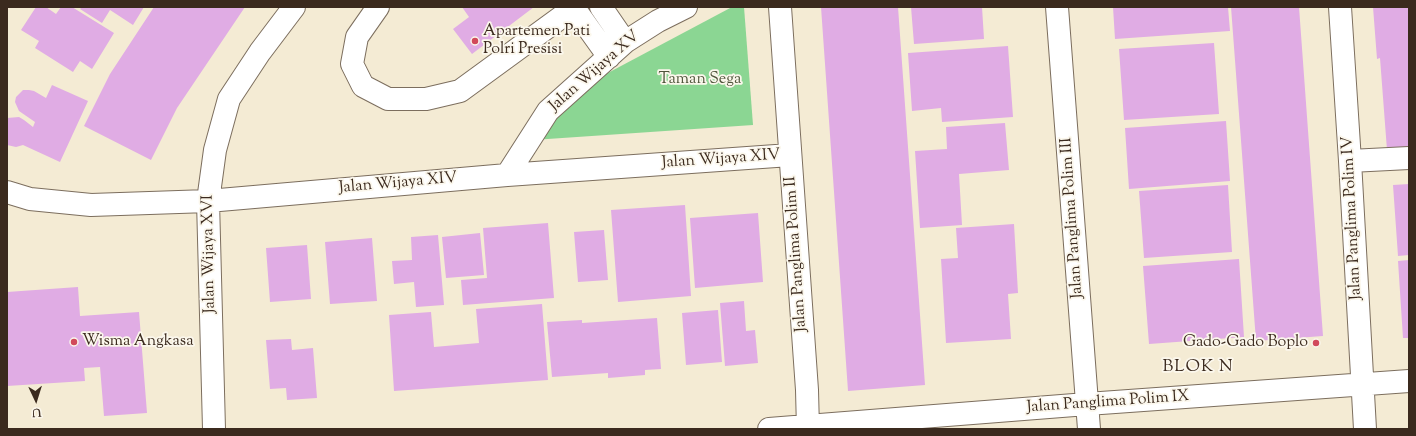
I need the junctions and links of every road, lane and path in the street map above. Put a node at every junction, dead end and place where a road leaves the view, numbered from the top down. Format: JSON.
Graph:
{"nodes":[{"id":1,"x":294,"y":7,"type":"edge"},
{"id":2,"x":378,"y":7,"type":"edge"},
{"id":3,"x":601,"y":7,"type":"edge"},
{"id":4,"x":686,"y":7,"type":"edge"},
{"id":5,"x":780,"y":7,"type":"edge"},
{"id":6,"x":1057,"y":7,"type":"edge"},
{"id":7,"x":1340,"y":7,"type":"edge"},
{"id":8,"x":574,"y":8,"type":"edge"},
{"id":9,"x":625,"y":42,"type":"junction"},
{"id":10,"x":609,"y":57,"type":"junction"},
{"id":11,"x":790,"y":155,"type":"junction"},
{"id":12,"x":1409,"y":158,"type":"edge"},
{"id":13,"x":1350,"y":161,"type":"junction"},
{"id":14,"x":507,"y":175,"type":"junction"},
{"id":15,"x":7,"y":192,"type":"edge"},
{"id":16,"x":208,"y":201,"type":"junction"},
{"id":17,"x":1409,"y":381,"type":"edge"},
{"id":18,"x":1362,"y":384,"type":"junction"},
{"id":19,"x":1087,"y":404,"type":"junction"},
{"id":20,"x":808,"y":428,"type":"edge"},
{"id":21,"x":214,"y":429,"type":"edge"},
{"id":22,"x":769,"y":429,"type":"edge"},
{"id":23,"x":1089,"y":429,"type":"edge"},
{"id":24,"x":1365,"y":429,"type":"edge"}],
"edges":[{"from":1,"to":16,"type":"street","name":"Jalan Wijaya XVI"},
{"from":2,"to":8,"type":"street"},
{"from":3,"to":9,"type":"street"},
{"from":4,"to":9,"type":"street","name":"Jalan Wijaya XV"},
{"from":5,"to":11,"type":"street","name":"Jalan Panglima Polim II"},
{"from":6,"to":19,"type":"street","name":"Jalan Panglima Polim III"},
{"from":7,"to":13,"type":"street","name":"Jalan Panglima Polim IV"},
{"from":8,"to":10,"type":"street"},
{"from":9,"to":10,"type":"street","name":"Jalan Wijaya XV"},
{"from":10,"to":14,"type":"street","name":"Jalan Wijaya XV"},
{"from":11,"to":14,"type":"street","name":"Jalan Wijaya XIV"},
{"from":11,"to":20,"type":"street","name":"Jalan Panglima Polim II"},
{"from":12,"to":13,"type":"street"},
{"from":13,"to":18,"type":"street","name":"Jalan Panglima Polim IV"},
{"from":14,"to":16,"type":"street","name":"Jalan Wijaya XIV"},
{"from":15,"to":16,"type":"street","name":"Jalan Wijaya XIV"},
{"from":16,"to":21,"type":"street","name":"Jalan Wijaya XVI"},
{"from":17,"to":18,"type":"street","name":"Jalan Panglima Polim IX"},
{"from":18,"to":19,"type":"street","name":"Jalan Panglima Polim IX"},
{"from":18,"to":24,"type":"street","name":"Jalan Panglima Polim IV"},
{"from":19,"to":20,"type":"street","name":"Jalan Panglima Polim IX"},
{"from":19,"to":23,"type":"street","name":"Jalan Panglima Polim III"},
{"from":20,"to":22,"type":"street","name":"Jalan Panglima Polim IX"}]}
